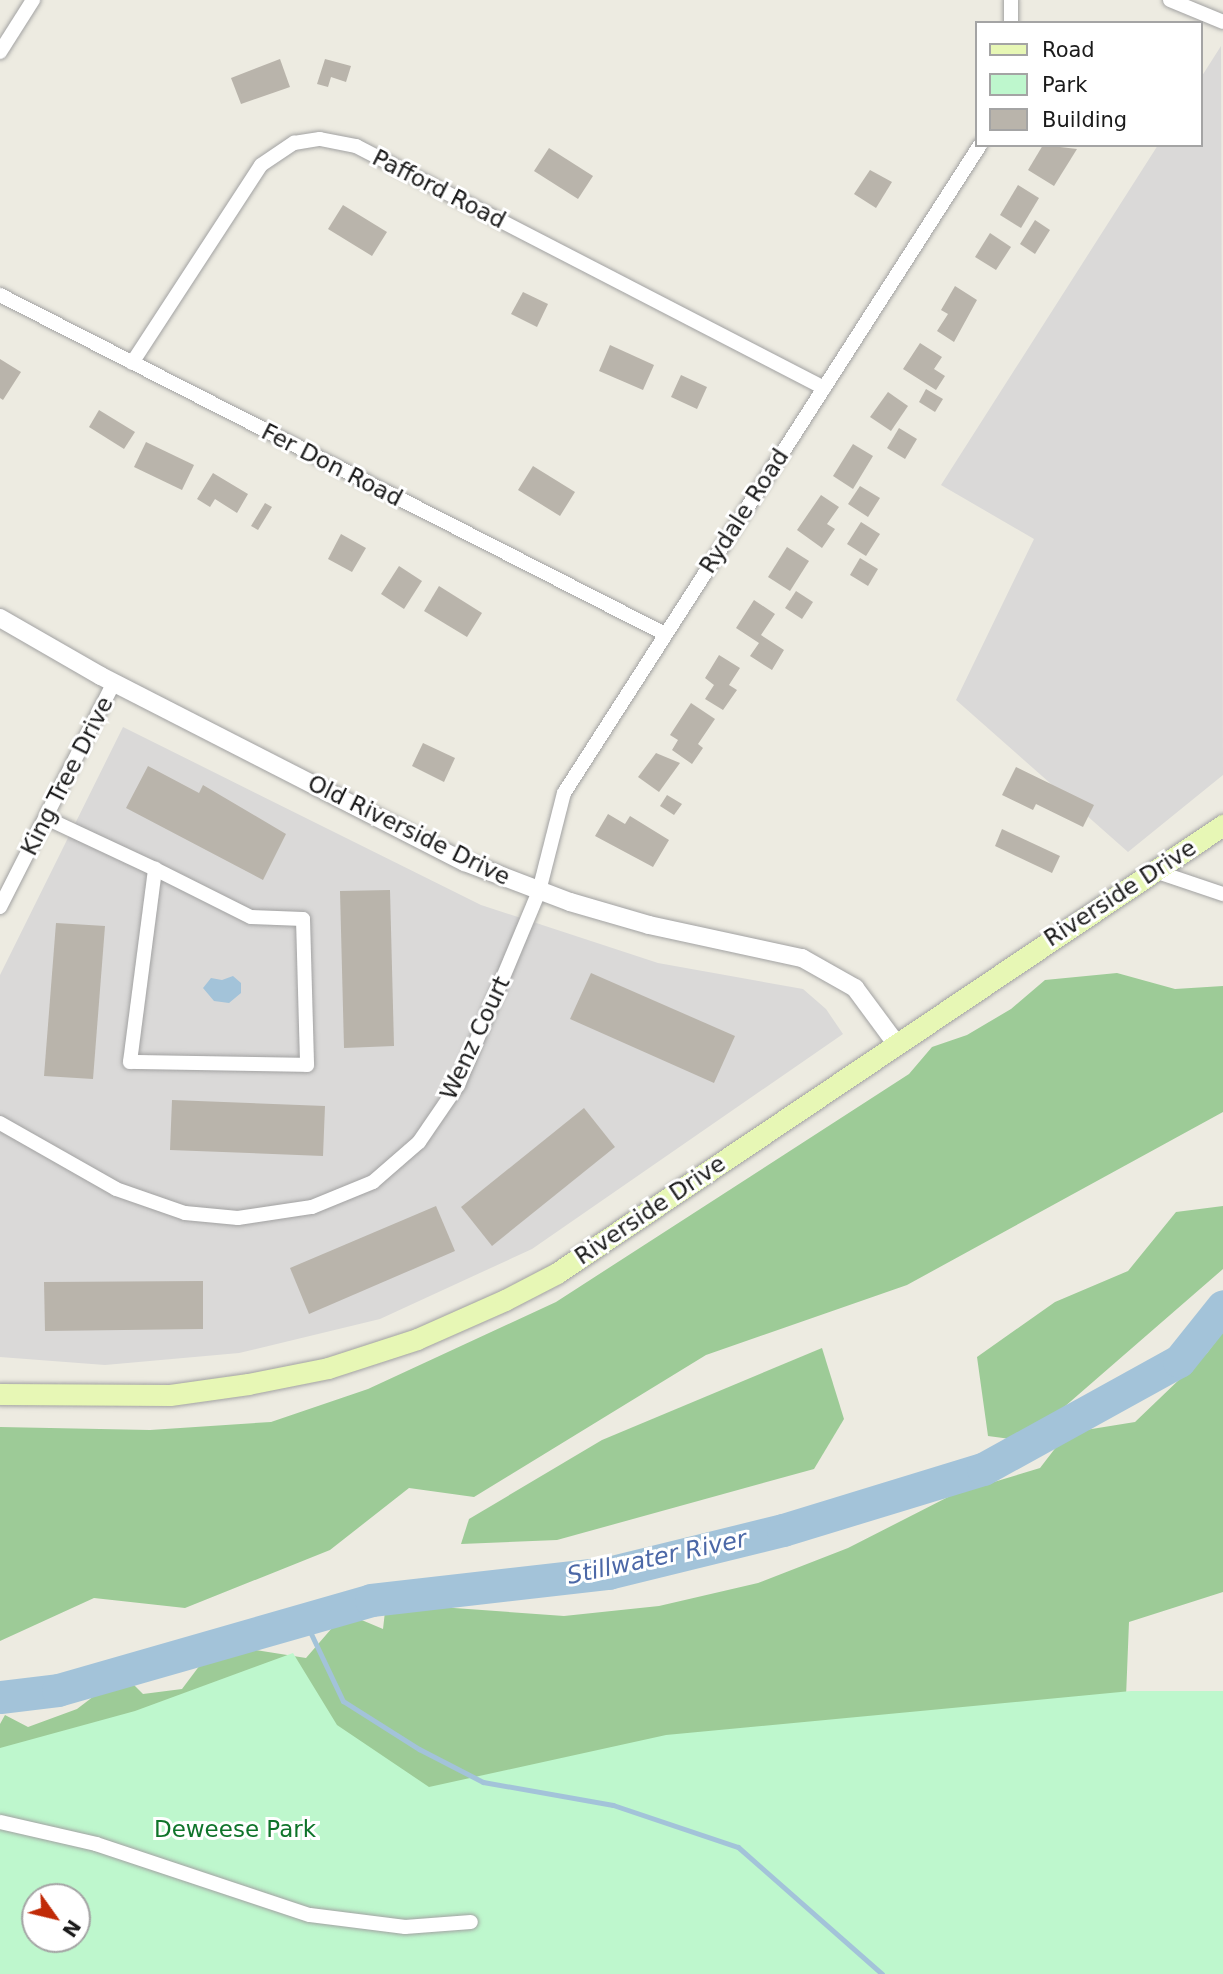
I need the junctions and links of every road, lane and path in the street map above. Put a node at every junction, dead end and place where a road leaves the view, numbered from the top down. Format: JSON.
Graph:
{"nodes":[{"id":1,"x":33,"y":0,"type":"edge"},
{"id":2,"x":1011,"y":0,"type":"edge"},
{"id":3,"x":1170,"y":0,"type":"edge"},
{"id":4,"x":1011,"y":21,"type":"edge"},
{"id":5,"x":1223,"y":22,"type":"edge"},
{"id":6,"x":0,"y":51,"type":"edge"},
{"id":7,"x":979,"y":147,"type":"edge"},
{"id":8,"x":0,"y":295,"type":"edge"},
{"id":9,"x":132,"y":363,"type":"junction"},
{"id":10,"x":824,"y":388,"type":"junction"},
{"id":11,"x":0,"y":618,"type":"edge"},
{"id":12,"x":665,"y":634,"type":"junction"},
{"id":13,"x":114,"y":682,"type":"junction"},
{"id":14,"x":46,"y":818,"type":"junction"},
{"id":15,"x":1223,"y":825,"type":"edge"},
{"id":16,"x":155,"y":869,"type":"junction"},
{"id":17,"x":1155,"y":871,"type":"junction"},
{"id":18,"x":539,"y":891,"type":"junction"},
{"id":19,"x":1223,"y":894,"type":"edge"},
{"id":20,"x":0,"y":907,"type":"edge"},
{"id":21,"x":895,"y":1042,"type":"junction"},
{"id":22,"x":0,"y":1123,"type":"edge"},
{"id":23,"x":0,"y":1394,"type":"edge"},
{"id":24,"x":0,"y":1822,"type":"edge"},
{"id":25,"x":471,"y":1922,"type":"dead end"}],
"edges":[{"from":1,"to":6,"type":"street"},
{"from":2,"to":4,"type":"street"},
{"from":3,"to":5,"type":"street"},
{"from":7,"to":10,"type":"street","name":"Rydale Road"},
{"from":8,"to":9,"type":"street","name":"Fer Don Road"},
{"from":9,"to":10,"type":"street","name":"Pafford Road"},
{"from":9,"to":12,"type":"street","name":"Fer Don Road"},
{"from":10,"to":12,"type":"street","name":"Rydale Road"},
{"from":11,"to":13,"type":"street","name":"Old Riverside Drive"},
{"from":12,"to":18,"type":"street","name":"Rydale Road"},
{"from":13,"to":14,"type":"street","name":"King Tree Drive"},
{"from":13,"to":18,"type":"street","name":"Old Riverside Drive"},
{"from":14,"to":16,"type":"street"},
{"from":14,"to":20,"type":"street","name":"King Tree Drive"},
{"from":15,"to":17,"type":"main road","name":"Riverside Drive"},
{"from":16,"to":16,"type":"street"},
{"from":17,"to":19,"type":"street"},
{"from":17,"to":21,"type":"main road","name":"Riverside Drive"},
{"from":18,"to":21,"type":"street","name":"Old Riverside Drive"},
{"from":18,"to":22,"type":"street","name":"Wenz Court"},
{"from":21,"to":23,"type":"main road","name":"Riverside Drive"},
{"from":24,"to":25,"type":"street"}]}
